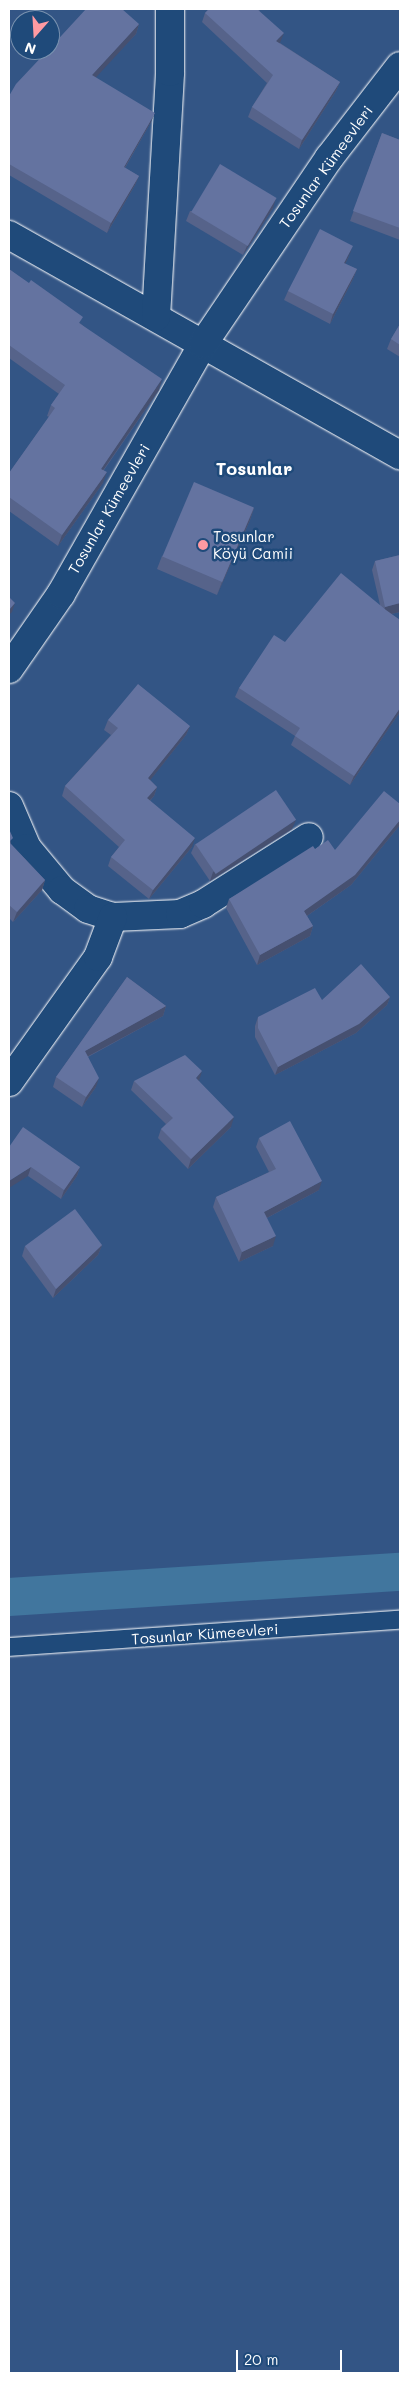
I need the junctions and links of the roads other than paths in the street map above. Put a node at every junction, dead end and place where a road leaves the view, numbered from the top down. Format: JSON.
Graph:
{"nodes":[{"id":1,"x":170,"y":9,"type":"edge"},
{"id":2,"x":400,"y":66,"type":"edge"},
{"id":3,"x":9,"y":235,"type":"edge"},
{"id":4,"x":156,"y":317,"type":"junction"},
{"id":5,"x":203,"y":344,"type":"junction"},
{"id":6,"x":400,"y":455,"type":"edge"},
{"id":7,"x":9,"y":669,"type":"edge"},
{"id":8,"x":9,"y":806,"type":"edge"},
{"id":9,"x":309,"y":837,"type":"dead end"},
{"id":10,"x":113,"y":918,"type":"junction"},
{"id":11,"x":9,"y":1082,"type":"edge"},
{"id":12,"x":400,"y":1620,"type":"edge"},
{"id":13,"x":9,"y":1647,"type":"edge"}],
"edges":[{"from":1,"to":4,"type":"street"},
{"from":2,"to":5,"type":"street","name":"Tosunlar Kümeevleri"},
{"from":3,"to":4,"type":"street"},
{"from":4,"to":5,"type":"street"},
{"from":5,"to":6,"type":"street"},
{"from":5,"to":7,"type":"street","name":"Tosunlar Kümeevleri"},
{"from":8,"to":10,"type":"street"},
{"from":9,"to":10,"type":"street"},
{"from":10,"to":11,"type":"street"},
{"from":12,"to":13,"type":"lane","name":"Tosunlar Kümeevleri"}]}
